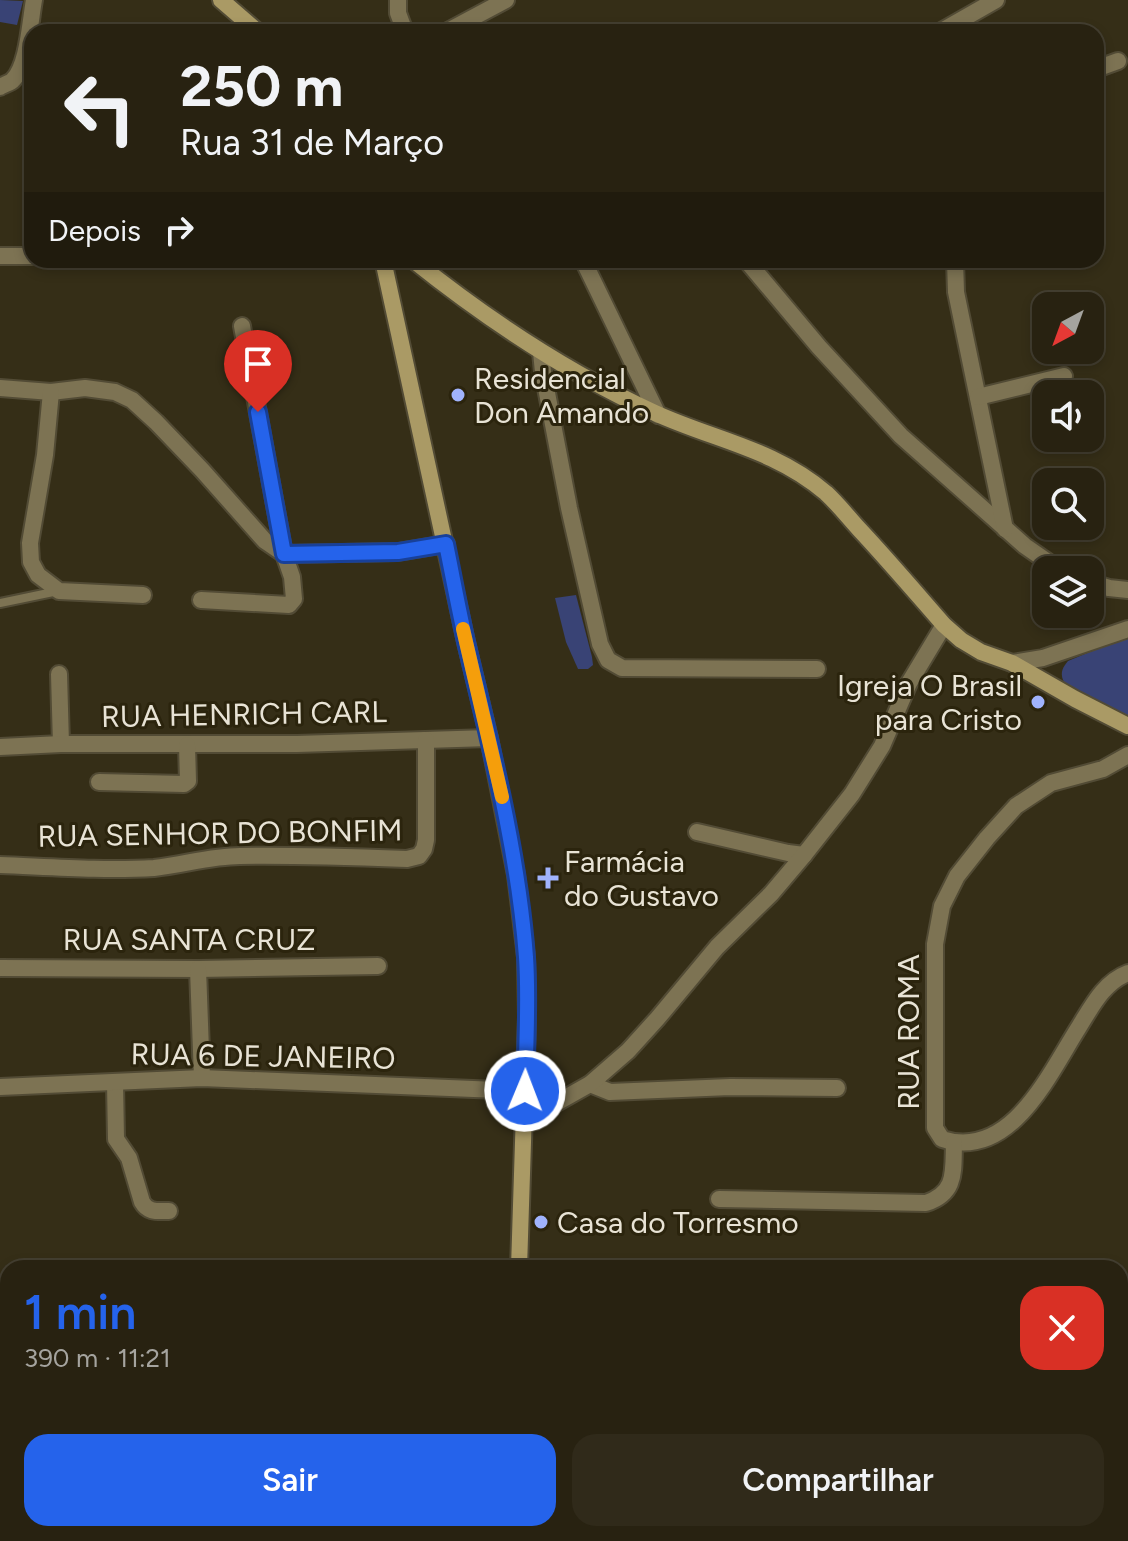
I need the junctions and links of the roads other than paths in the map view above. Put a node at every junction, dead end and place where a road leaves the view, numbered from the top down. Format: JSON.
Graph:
{"nodes":[{"id":1,"x":34,"y":0,"type":"edge"},
{"id":2,"x":221,"y":0,"type":"edge"},
{"id":3,"x":398,"y":0,"type":"edge"},
{"id":4,"x":506,"y":0,"type":"edge"},
{"id":5,"x":996,"y":0,"type":"edge"},
{"id":6,"x":29,"y":24,"type":"edge"},
{"id":7,"x":249,"y":24,"type":"edge"},
{"id":8,"x":402,"y":24,"type":"edge"},
{"id":9,"x":461,"y":24,"type":"edge"},
{"id":10,"x":954,"y":24,"type":"edge"},
{"id":11,"x":24,"y":49,"type":"edge"},
{"id":12,"x":1118,"y":61,"type":"dead end"},
{"id":13,"x":1104,"y":66,"type":"edge"},
{"id":14,"x":0,"y":87,"type":"edge"},
{"id":15,"x":0,"y":256,"type":"edge"},
{"id":16,"x":24,"y":256,"type":"edge"},
{"id":17,"x":385,"y":268,"type":"edge"},
{"id":18,"x":424,"y":268,"type":"edge"},
{"id":19,"x":587,"y":268,"type":"edge"},
{"id":20,"x":753,"y":268,"type":"edge"},
{"id":21,"x":955,"y":268,"type":"edge"},
{"id":22,"x":242,"y":326,"type":"dead end"},
{"id":23,"x":541,"y":352,"type":"junction"},
{"id":24,"x":1064,"y":376,"type":"dead end"},
{"id":25,"x":0,"y":388,"type":"edge"},
{"id":26,"x":51,"y":392,"type":"junction"},
{"id":27,"x":978,"y":397,"type":"junction"},
{"id":28,"x":658,"y":415,"type":"junction"},
{"id":29,"x":1005,"y":529,"type":"junction"},
{"id":30,"x":446,"y":544,"type":"junction"},
{"id":31,"x":284,"y":554,"type":"junction"},
{"id":32,"x":1040,"y":556,"type":"edge"},
{"id":33,"x":1104,"y":586,"type":"edge"},
{"id":34,"x":1128,"y":590,"type":"edge"},
{"id":35,"x":59,"y":591,"type":"junction"},
{"id":36,"x":143,"y":595,"type":"dead end"},
{"id":37,"x":201,"y":600,"type":"dead end"},
{"id":38,"x":0,"y":603,"type":"edge"},
{"id":39,"x":944,"y":625,"type":"junction"},
{"id":40,"x":1128,"y":629,"type":"edge"},
{"id":41,"x":1012,"y":663,"type":"junction"},
{"id":42,"x":817,"y":669,"type":"dead end"},
{"id":43,"x":59,"y":674,"type":"dead end"},
{"id":44,"x":1128,"y":726,"type":"edge"},
{"id":45,"x":489,"y":738,"type":"junction"},
{"id":46,"x":426,"y":740,"type":"junction"},
{"id":47,"x":61,"y":744,"type":"junction"},
{"id":48,"x":187,"y":745,"type":"junction"},
{"id":49,"x":0,"y":747,"type":"edge"},
{"id":50,"x":1128,"y":755,"type":"edge"},
{"id":51,"x":99,"y":782,"type":"dead end"},
{"id":52,"x":697,"y":832,"type":"dead end"},
{"id":53,"x":804,"y":855,"type":"junction"},
{"id":54,"x":0,"y":865,"type":"edge"},
{"id":55,"x":378,"y":966,"type":"dead end"},
{"id":56,"x":0,"y":968,"type":"edge"},
{"id":57,"x":198,"y":969,"type":"junction"},
{"id":58,"x":1128,"y":973,"type":"edge"},
{"id":59,"x":202,"y":1078,"type":"junction"},
{"id":60,"x":115,"y":1082,"type":"junction"},
{"id":61,"x":590,"y":1084,"type":"junction"},
{"id":62,"x":0,"y":1087,"type":"edge"},
{"id":63,"x":837,"y":1088,"type":"dead end"},
{"id":64,"x":525,"y":1091,"type":"junction"},
{"id":65,"x":525,"y":1114,"type":"junction"},
{"id":66,"x":954,"y":1143,"type":"junction"},
{"id":67,"x":719,"y":1199,"type":"dead end"},
{"id":68,"x":169,"y":1211,"type":"dead end"},
{"id":69,"x":519,"y":1260,"type":"edge"}],
"edges":[{"from":1,"to":6,"type":"street"},
{"from":2,"to":7,"type":"main road"},
{"from":3,"to":8,"type":"street"},
{"from":4,"to":9,"type":"street"},
{"from":5,"to":10,"type":"street"},
{"from":11,"to":14,"type":"street"},
{"from":12,"to":13,"type":"street"},
{"from":15,"to":16,"type":"street"},
{"from":17,"to":30,"type":"main road"},
{"from":18,"to":23,"type":"main road"},
{"from":19,"to":28,"type":"street"},
{"from":20,"to":29,"type":"street"},
{"from":21,"to":27,"type":"street"},
{"from":22,"to":31,"type":"street"},
{"from":23,"to":28,"type":"main road"},
{"from":23,"to":42,"type":"street"},
{"from":24,"to":27,"type":"street"},
{"from":25,"to":26,"type":"street"},
{"from":26,"to":31,"type":"street"},
{"from":26,"to":35,"type":"street"},
{"from":27,"to":29,"type":"street"},
{"from":28,"to":39,"type":"main road"},
{"from":29,"to":32,"type":"street"},
{"from":30,"to":31,"type":"street"},
{"from":30,"to":45,"type":"main road"},
{"from":31,"to":37,"type":"street"},
{"from":33,"to":34,"type":"street"},
{"from":35,"to":36,"type":"street"},
{"from":35,"to":38,"type":"lane"},
{"from":39,"to":41,"type":"main road"},
{"from":39,"to":53,"type":"street"},
{"from":40,"to":41,"type":"street"},
{"from":41,"to":44,"type":"main road"},
{"from":43,"to":47,"type":"street"},
{"from":45,"to":46,"type":"street","name":"RUA HENRICH CARL"},
{"from":45,"to":64,"type":"main road"},
{"from":46,"to":48,"type":"street","name":"RUA HENRICH CARL"},
{"from":46,"to":54,"type":"street","name":"RUA SENHOR DO BONFIM"},
{"from":47,"to":48,"type":"street","name":"RUA HENRICH CARL"},
{"from":47,"to":49,"type":"street","name":"RUA HENRICH CARL"},
{"from":48,"to":51,"type":"street"},
{"from":50,"to":66,"type":"street","name":"RUA ROMA"},
{"from":52,"to":53,"type":"street"},
{"from":53,"to":61,"type":"street"},
{"from":55,"to":57,"type":"street","name":"RUA SANTA CRUZ"},
{"from":56,"to":57,"type":"street","name":"RUA SANTA CRUZ"},
{"from":57,"to":59,"type":"street"},
{"from":58,"to":66,"type":"street","name":"RUA ROMA"},
{"from":59,"to":60,"type":"street","name":"RUA 6 DE JANEIRO"},
{"from":59,"to":64,"type":"street","name":"RUA 6 DE JANEIRO"},
{"from":60,"to":62,"type":"street","name":"RUA 6 DE JANEIRO"},
{"from":60,"to":68,"type":"street"},
{"from":61,"to":63,"type":"street"},
{"from":61,"to":65,"type":"street"},
{"from":64,"to":65,"type":"main road"},
{"from":65,"to":69,"type":"main road"},
{"from":66,"to":67,"type":"street"}]}
